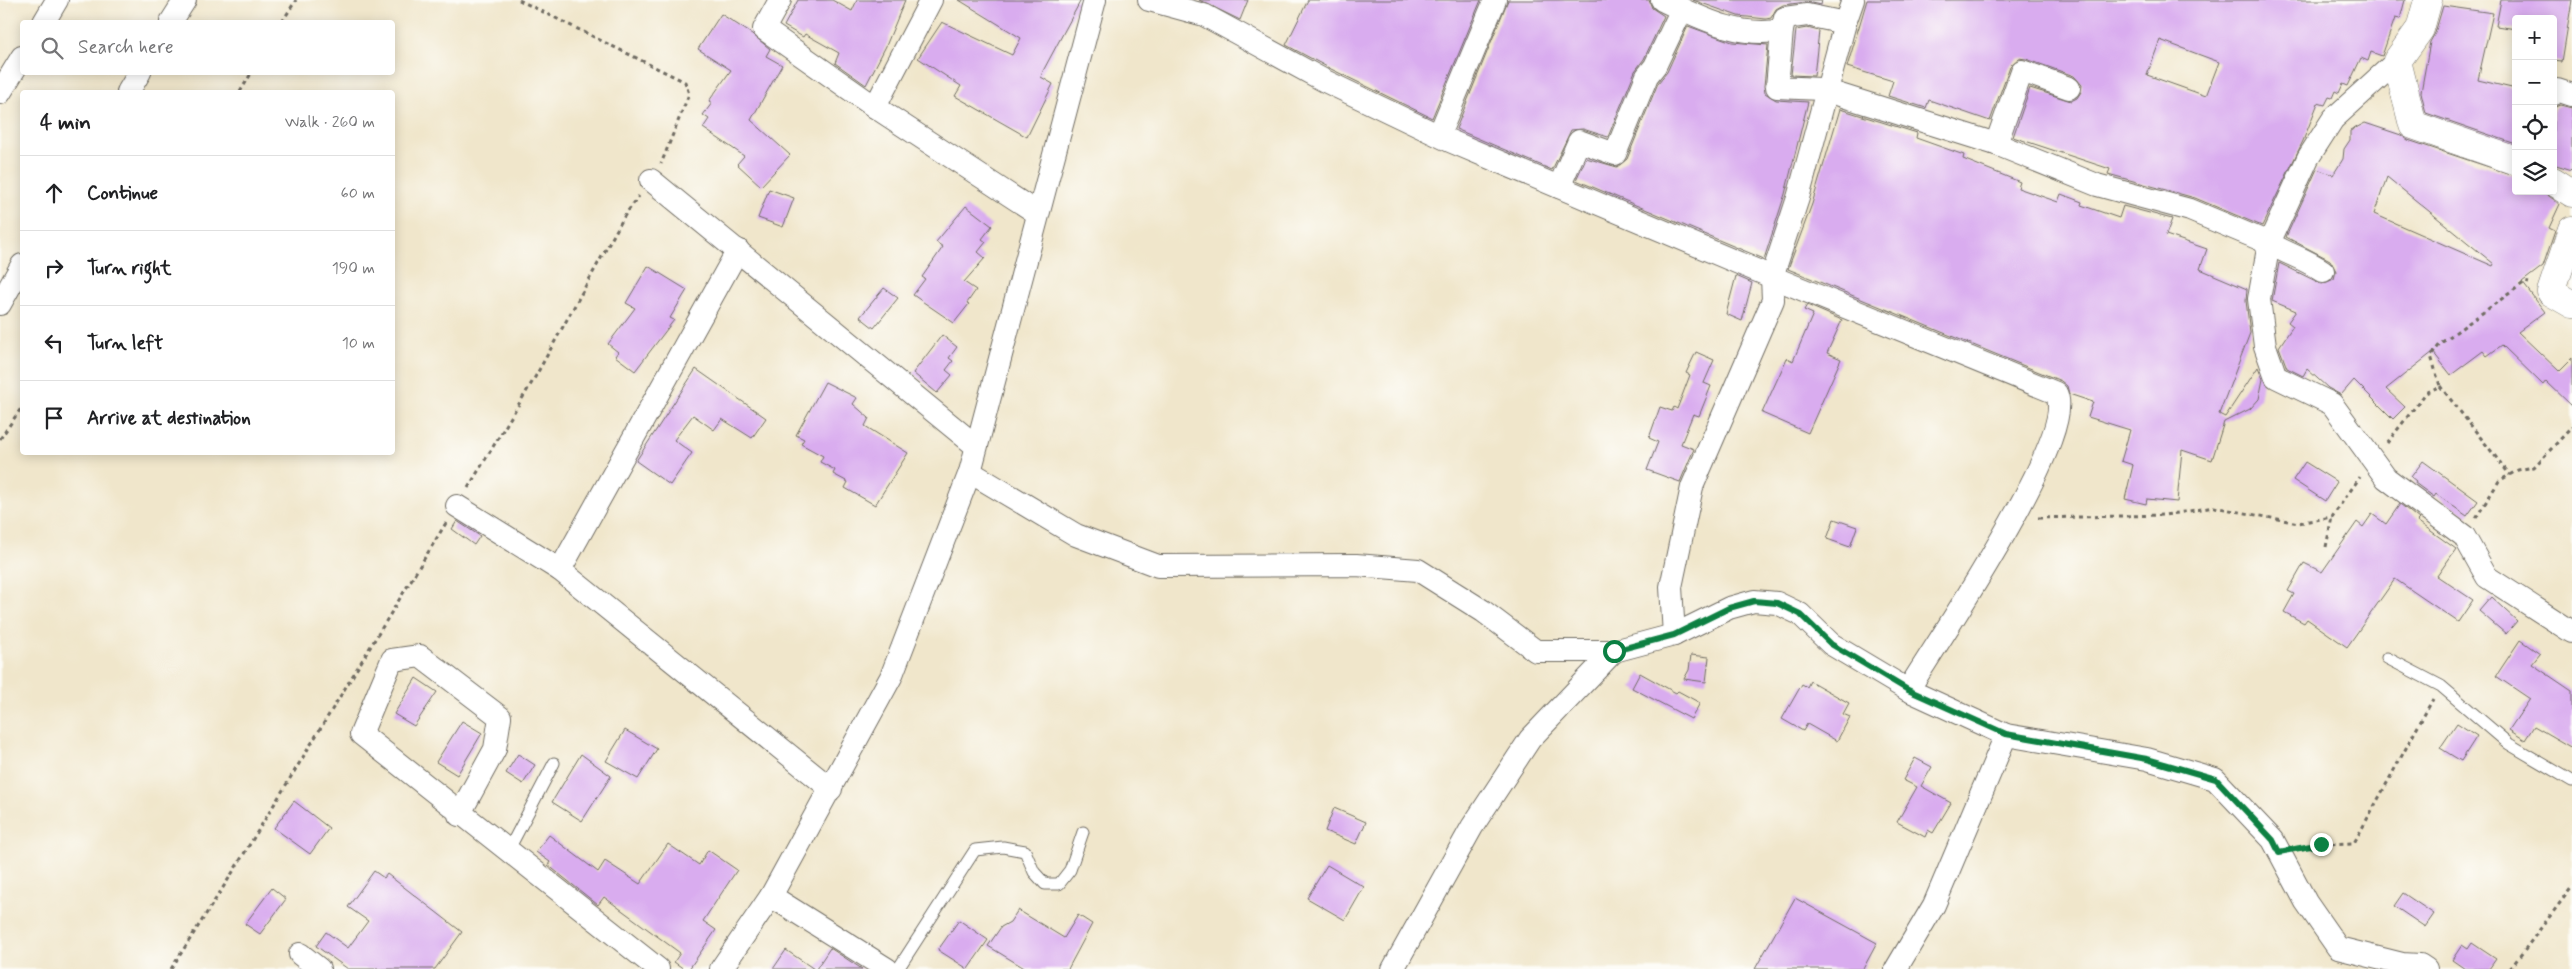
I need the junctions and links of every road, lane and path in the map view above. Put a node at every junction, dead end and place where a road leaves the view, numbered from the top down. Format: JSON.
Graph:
{"nodes":[{"id":1,"x":58,"y":0,"type":"edge"},
{"id":2,"x":185,"y":0,"type":"edge"},
{"id":3,"x":296,"y":0,"type":"edge"},
{"id":4,"x":519,"y":0,"type":"edge"},
{"id":5,"x":780,"y":0,"type":"edge"},
{"id":6,"x":931,"y":0,"type":"edge"},
{"id":7,"x":1095,"y":0,"type":"edge"},
{"id":8,"x":1149,"y":0,"type":"edge"},
{"id":9,"x":1495,"y":0,"type":"edge"},
{"id":10,"x":1662,"y":0,"type":"edge"},
{"id":11,"x":1853,"y":0,"type":"edge"},
{"id":12,"x":2428,"y":0,"type":"edge"},
{"id":13,"x":1682,"y":9,"type":"junction"},
{"id":14,"x":45,"y":20,"type":"edge"},
{"id":15,"x":172,"y":20,"type":"edge"},
{"id":16,"x":283,"y":20,"type":"edge"},
{"id":17,"x":1845,"y":23,"type":"junction"},
{"id":18,"x":1782,"y":30,"type":"junction"},
{"id":19,"x":20,"y":60,"type":"edge"},
{"id":20,"x":2397,"y":60,"type":"junction"},
{"id":21,"x":138,"y":75,"type":"edge"},
{"id":22,"x":250,"y":75,"type":"edge"},
{"id":23,"x":2069,"y":88,"type":"dead end"},
{"id":24,"x":129,"y":90,"type":"edge"},
{"id":25,"x":241,"y":90,"type":"edge"},
{"id":26,"x":2557,"y":90,"type":"edge"},
{"id":27,"x":0,"y":92,"type":"edge"},
{"id":28,"x":1828,"y":92,"type":"junction"},
{"id":29,"x":2572,"y":95,"type":"edge"},
{"id":30,"x":875,"y":107,"type":"junction"},
{"id":31,"x":1439,"y":135,"type":"junction"},
{"id":32,"x":1996,"y":144,"type":"junction"},
{"id":33,"x":2512,"y":160,"type":"edge"},
{"id":34,"x":651,"y":180,"type":"junction"},
{"id":35,"x":2557,"y":184,"type":"edge"},
{"id":36,"x":1559,"y":187,"type":"junction"},
{"id":37,"x":2572,"y":193,"type":"edge"},
{"id":38,"x":1037,"y":213,"type":"junction"},
{"id":39,"x":2572,"y":230,"type":"edge"},
{"id":40,"x":2269,"y":244,"type":"junction"},
{"id":41,"x":738,"y":250,"type":"junction"},
{"id":42,"x":2323,"y":271,"type":"dead end"},
{"id":43,"x":12,"y":273,"type":"edge"},
{"id":44,"x":1772,"y":277,"type":"junction"},
{"id":45,"x":2552,"y":284,"type":"junction"},
{"id":46,"x":0,"y":304,"type":"edge"},
{"id":47,"x":2572,"y":304,"type":"edge"},
{"id":48,"x":2440,"y":386,"type":"junction"},
{"id":49,"x":20,"y":410,"type":"edge"},
{"id":50,"x":2572,"y":427,"type":"edge"},
{"id":51,"x":0,"y":439,"type":"edge"},
{"id":52,"x":976,"y":446,"type":"junction"},
{"id":53,"x":2372,"y":461,"type":"junction"},
{"id":54,"x":970,"y":472,"type":"junction"},
{"id":55,"x":2510,"y":475,"type":"junction"},
{"id":56,"x":457,"y":506,"type":"junction"},
{"id":57,"x":2332,"y":517,"type":"junction"},
{"id":58,"x":2012,"y":520,"type":"junction"},
{"id":59,"x":2464,"y":536,"type":"junction"},
{"id":60,"x":2326,"y":547,"type":"dead end"},
{"id":61,"x":560,"y":570,"type":"junction"},
{"id":62,"x":2572,"y":632,"type":"edge"},
{"id":63,"x":1674,"y":635,"type":"junction"},
{"id":64,"x":1614,"y":651,"type":"junction"},
{"id":65,"x":2387,"y":658,"type":"dead end"},
{"id":66,"x":2441,"y":686,"type":"junction"},
{"id":67,"x":1908,"y":690,"type":"junction"},
{"id":68,"x":2006,"y":734,"type":"junction"},
{"id":69,"x":554,"y":763,"type":"dead end"},
{"id":70,"x":2572,"y":781,"type":"edge"},
{"id":71,"x":831,"y":789,"type":"junction"},
{"id":72,"x":460,"y":814,"type":"junction"},
{"id":73,"x":1083,"y":832,"type":"dead end"},
{"id":74,"x":508,"y":852,"type":"junction"},
{"id":75,"x":2279,"y":852,"type":"junction"},
{"id":76,"x":2572,"y":887,"type":"edge"},
{"id":77,"x":771,"y":896,"type":"junction"},
{"id":78,"x":300,"y":954,"type":"dead end"},
{"id":79,"x":171,"y":969,"type":"edge"},
{"id":80,"x":319,"y":969,"type":"edge"},
{"id":81,"x":658,"y":969,"type":"edge"},
{"id":82,"x":721,"y":969,"type":"edge"},
{"id":83,"x":887,"y":969,"type":"edge"},
{"id":84,"x":898,"y":969,"type":"edge"},
{"id":85,"x":1393,"y":969,"type":"edge"},
{"id":86,"x":1896,"y":969,"type":"edge"},
{"id":87,"x":2426,"y":969,"type":"edge"},
{"id":88,"x":2510,"y":969,"type":"edge"}],
"edges":[{"from":1,"to":14,"type":"street"},
{"from":2,"to":15,"type":"street"},
{"from":3,"to":16,"type":"path"},
{"from":4,"to":34,"type":"path"},
{"from":5,"to":30,"type":"street"},
{"from":6,"to":30,"type":"street"},
{"from":7,"to":38,"type":"street"},
{"from":8,"to":31,"type":"street"},
{"from":9,"to":31,"type":"street"},
{"from":10,"to":13,"type":"street"},
{"from":11,"to":17,"type":"street"},
{"from":12,"to":20,"type":"street"},
{"from":13,"to":18,"type":"street"},
{"from":13,"to":36,"type":"street"},
{"from":17,"to":18,"type":"street"},
{"from":17,"to":28,"type":"street"},
{"from":18,"to":28,"type":"street"},
{"from":19,"to":27,"type":"street"},
{"from":20,"to":33,"type":"street"},
{"from":20,"to":40,"type":"street"},
{"from":21,"to":24,"type":"street"},
{"from":22,"to":25,"type":"path"},
{"from":23,"to":32,"type":"street"},
{"from":26,"to":29,"type":"street"},
{"from":28,"to":32,"type":"street"},
{"from":28,"to":44,"type":"street"},
{"from":30,"to":38,"type":"street"},
{"from":31,"to":36,"type":"street"},
{"from":32,"to":40,"type":"street"},
{"from":34,"to":41,"type":"street"},
{"from":34,"to":56,"type":"path"},
{"from":35,"to":37,"type":"street"},
{"from":36,"to":44,"type":"street"},
{"from":38,"to":52,"type":"street"},
{"from":39,"to":45,"type":"street"},
{"from":40,"to":42,"type":"street"},
{"from":40,"to":53,"type":"street"},
{"from":41,"to":52,"type":"street"},
{"from":41,"to":61,"type":"street"},
{"from":43,"to":46,"type":"street"},
{"from":44,"to":58,"type":"street"},
{"from":44,"to":63,"type":"street"},
{"from":45,"to":47,"type":"street"},
{"from":45,"to":48,"type":"path"},
{"from":48,"to":53,"type":"path"},
{"from":48,"to":55,"type":"path"},
{"from":49,"to":51,"type":"path"},
{"from":50,"to":55,"type":"path"},
{"from":52,"to":54,"type":"street"},
{"from":53,"to":57,"type":"path"},
{"from":53,"to":59,"type":"street"},
{"from":54,"to":64,"type":"street"},
{"from":54,"to":71,"type":"street"},
{"from":55,"to":59,"type":"path"},
{"from":56,"to":61,"type":"street"},
{"from":56,"to":79,"type":"path"},
{"from":57,"to":58,"type":"path"},
{"from":57,"to":60,"type":"path"},
{"from":58,"to":67,"type":"street"},
{"from":59,"to":62,"type":"street"},
{"from":61,"to":71,"type":"street"},
{"from":63,"to":64,"type":"street"},
{"from":63,"to":67,"type":"street"},
{"from":64,"to":85,"type":"street"},
{"from":65,"to":66,"type":"lane"},
{"from":66,"to":70,"type":"lane"},
{"from":66,"to":75,"type":"path"},
{"from":67,"to":68,"type":"street"},
{"from":68,"to":75,"type":"street"},
{"from":68,"to":86,"type":"street"},
{"from":69,"to":74,"type":"lane"},
{"from":71,"to":77,"type":"street"},
{"from":72,"to":72,"type":"street"},
{"from":72,"to":74,"type":"street"},
{"from":73,"to":84,"type":"lane"},
{"from":74,"to":81,"type":"street"},
{"from":75,"to":87,"type":"street"},
{"from":76,"to":88,"type":"path"},
{"from":77,"to":82,"type":"street"},
{"from":77,"to":83,"type":"street"},
{"from":78,"to":80,"type":"street"}]}
